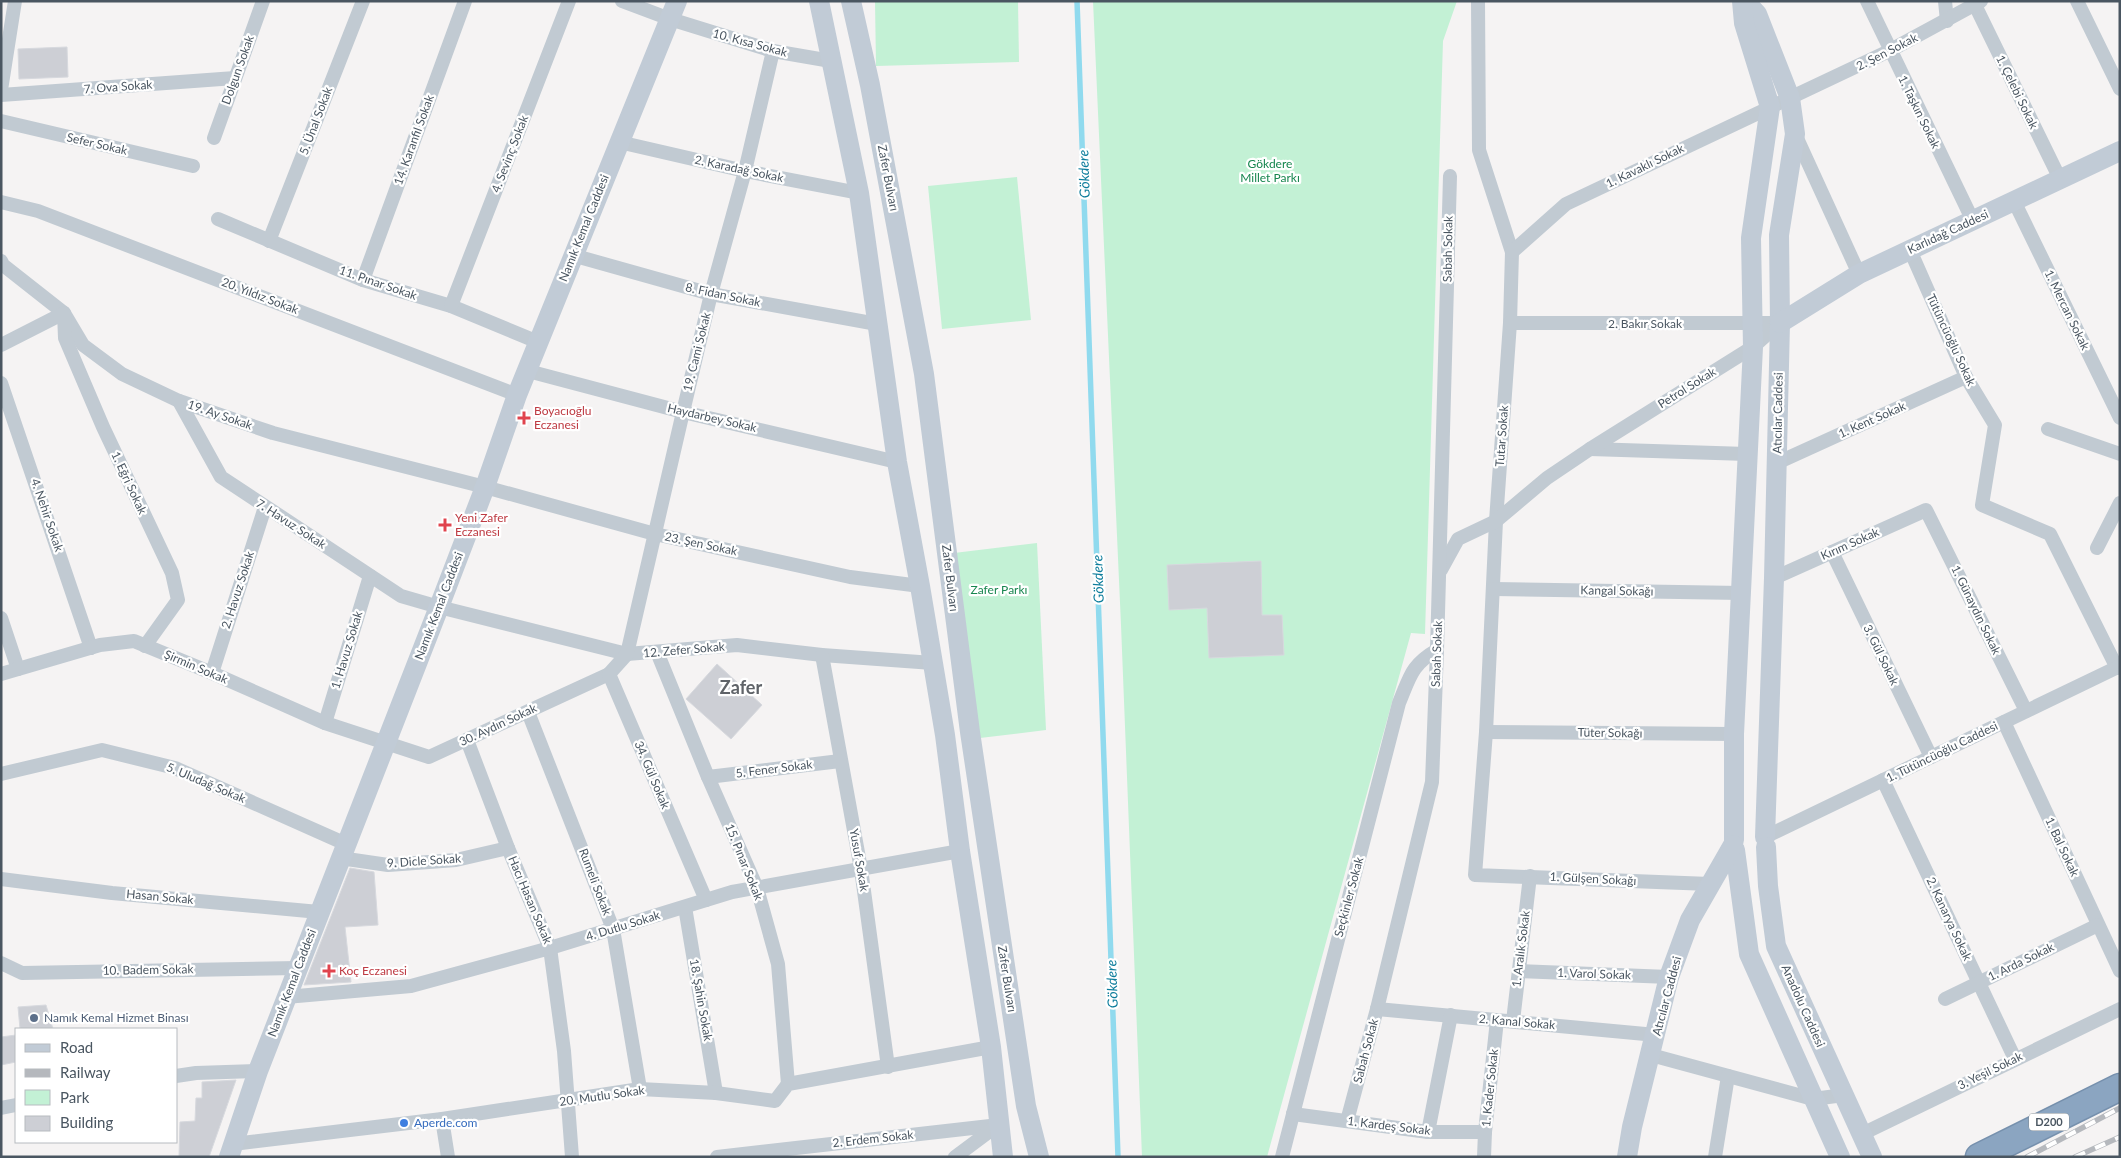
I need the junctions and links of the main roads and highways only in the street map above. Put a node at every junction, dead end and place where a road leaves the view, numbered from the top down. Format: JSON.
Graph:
{"nodes":[{"id":1,"x":819,"y":1,"type":"edge"},
{"id":2,"x":852,"y":1,"type":"edge"},
{"id":3,"x":1743,"y":1,"type":"edge"},
{"id":4,"x":674,"y":10,"type":"edge"},
{"id":5,"x":2120,"y":150,"type":"edge"},
{"id":6,"x":1780,"y":323,"type":"junction"},
{"id":7,"x":1765,"y":842,"type":"junction"},
{"id":8,"x":1734,"y":845,"type":"junction"},
{"id":9,"x":2120,"y":1087,"type":"edge"},
{"id":10,"x":231,"y":1150,"type":"edge"},
{"id":11,"x":1003,"y":1157,"type":"edge"},
{"id":12,"x":1039,"y":1157,"type":"edge"},
{"id":13,"x":1627,"y":1157,"type":"edge"},
{"id":14,"x":1840,"y":1157,"type":"edge"},
{"id":15,"x":1872,"y":1157,"type":"edge"},
{"id":16,"x":1979,"y":1157,"type":"edge"}],
"edges":[{"from":1,"to":11,"type":"main road"},
{"from":2,"to":12,"type":"main road","name":"Zafer Bulvarı"},
{"from":3,"to":6,"type":"main road","name":"Atıcılar Caddesi"},
{"from":3,"to":8,"type":"main road","name":"Atıcılar Caddesi"},
{"from":4,"to":10,"type":"main road","name":"Namık Kemal Caddesi"},
{"from":5,"to":6,"type":"main road","name":"Karlıdağ Caddesi"},
{"from":6,"to":7,"type":"main road","name":"Atıcılar Caddesi"},
{"from":7,"to":8,"type":"main road"},
{"from":7,"to":15,"type":"main road","name":"Anadolu Caddesi"},
{"from":8,"to":13,"type":"main road","name":"Atıcılar Caddesi"},
{"from":8,"to":14,"type":"main road"},
{"from":9,"to":16,"type":"highway","number":"D200"}]}
